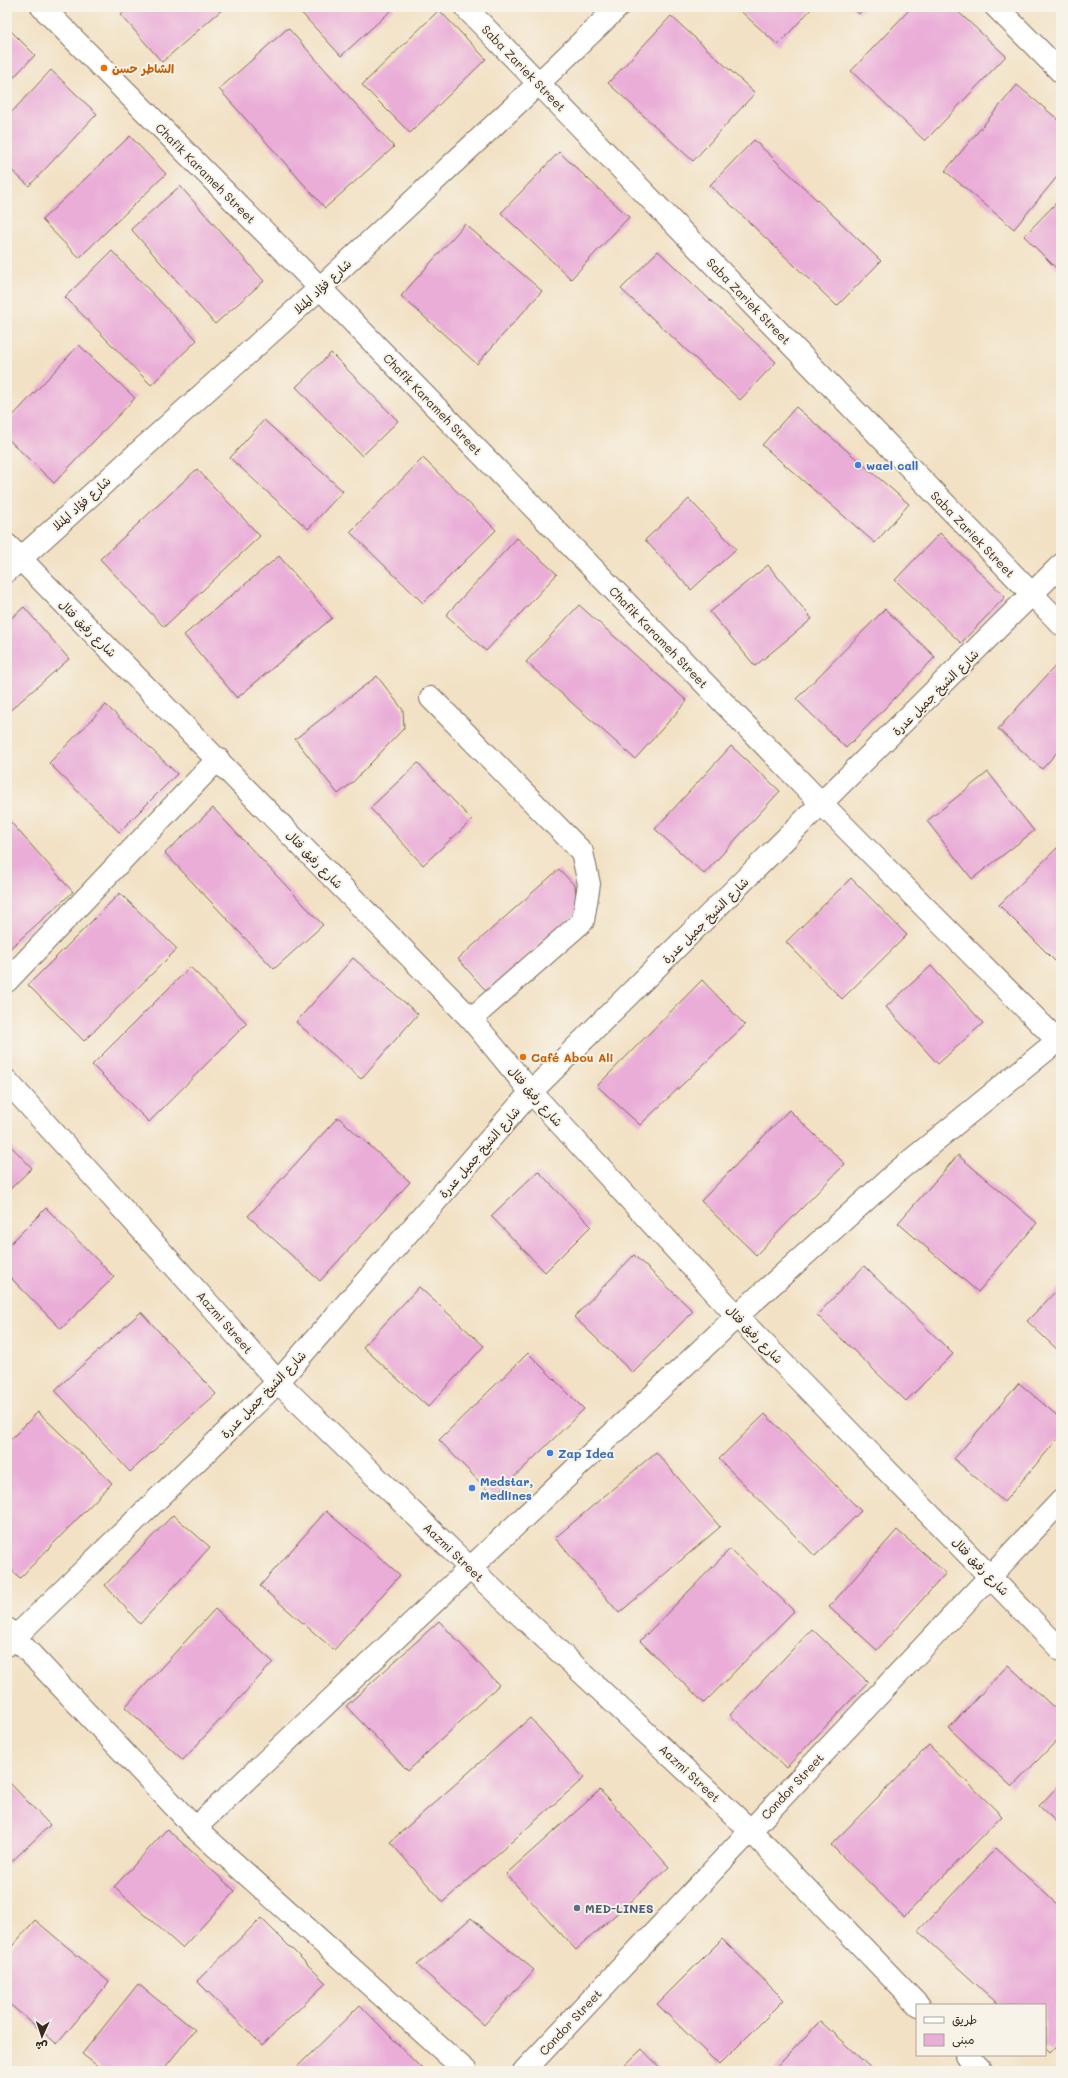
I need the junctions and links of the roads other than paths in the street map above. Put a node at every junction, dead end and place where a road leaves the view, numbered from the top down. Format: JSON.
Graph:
{"nodes":[{"id":1,"x":42,"y":7,"type":"edge"},
{"id":2,"x":465,"y":7,"type":"edge"},
{"id":3,"x":618,"y":7,"type":"edge"},
{"id":4,"x":996,"y":7,"type":"edge"},
{"id":5,"x":1061,"y":72,"type":"edge"},
{"id":6,"x":540,"y":84,"type":"junction"},
{"id":7,"x":320,"y":288,"type":"junction"},
{"id":8,"x":11,"y":558,"type":"edge"},
{"id":9,"x":1061,"y":565,"type":"edge"},
{"id":10,"x":1032,"y":595,"type":"junction"},
{"id":11,"x":1061,"y":624,"type":"edge"},
{"id":12,"x":431,"y":698,"type":"dead end"},
{"id":13,"x":218,"y":759,"type":"junction"},
{"id":14,"x":822,"y":804,"type":"junction"},
{"id":15,"x":7,"y":981,"type":"edge"},
{"id":16,"x":472,"y":1019,"type":"junction"},
{"id":17,"x":1060,"y":1041,"type":"edge"},
{"id":18,"x":7,"y":1081,"type":"edge"},
{"id":19,"x":530,"y":1092,"type":"junction"},
{"id":20,"x":736,"y":1316,"type":"junction"},
{"id":21,"x":278,"y":1382,"type":"junction"},
{"id":22,"x":1061,"y":1501,"type":"edge"},
{"id":23,"x":471,"y":1569,"type":"junction"},
{"id":24,"x":990,"y":1576,"type":"junction"},
{"id":25,"x":10,"y":1637,"type":"edge"},
{"id":26,"x":1061,"y":1650,"type":"edge"},
{"id":27,"x":195,"y":1828,"type":"junction"},
{"id":28,"x":750,"y":1830,"type":"junction"},
{"id":29,"x":917,"y":2004,"type":"edge"},
{"id":30,"x":967,"y":2056,"type":"edge"},
{"id":31,"x":466,"y":2071,"type":"edge"},
{"id":32,"x":524,"y":2071,"type":"edge"},
{"id":33,"x":981,"y":2071,"type":"edge"}],
"edges":[{"from":1,"to":7,"type":"street","name":"Chafik Karameh Street"},
{"from":2,"to":6,"type":"street","name":"Saba Zariek Street"},
{"from":3,"to":6,"type":"street","name":"شارع فؤاد المنلا"},
{"from":4,"to":5,"type":"street"},
{"from":6,"to":7,"type":"street","name":"شارع فؤاد المنلا"},
{"from":6,"to":10,"type":"street","name":"Saba Zariek Street"},
{"from":7,"to":8,"type":"street","name":"شارع فؤاد المنلا"},
{"from":7,"to":14,"type":"street","name":"Chafik Karameh Street"},
{"from":8,"to":13,"type":"street","name":"شارع رفيق فتال"},
{"from":9,"to":10,"type":"street","name":"شارع الشيخ جميل عدرة"},
{"from":10,"to":11,"type":"street","name":"Saba Zariek Street"},
{"from":10,"to":14,"type":"street","name":"شارع الشيخ جميل عدرة"},
{"from":12,"to":16,"type":"street"},
{"from":13,"to":15,"type":"street"},
{"from":13,"to":16,"type":"street","name":"شارع رفيق فتال"},
{"from":14,"to":17,"type":"street","name":"Chafik Karameh Street"},
{"from":14,"to":19,"type":"street","name":"شارع الشيخ جميل عدرة"},
{"from":16,"to":19,"type":"street","name":"شارع رفيق فتال"},
{"from":17,"to":20,"type":"street"},
{"from":18,"to":21,"type":"street","name":"Aazmi Street"},
{"from":19,"to":20,"type":"street","name":"شارع رفيق فتال"},
{"from":19,"to":21,"type":"street","name":"شارع الشيخ جميل عدرة"},
{"from":20,"to":23,"type":"street"},
{"from":20,"to":24,"type":"street","name":"شارع رفيق فتال"},
{"from":21,"to":23,"type":"street","name":"Aazmi Street"},
{"from":21,"to":25,"type":"street","name":"شارع الشيخ جميل عدرة"},
{"from":22,"to":24,"type":"street","name":"Condor Street"},
{"from":23,"to":27,"type":"street"},
{"from":23,"to":28,"type":"street","name":"Aazmi Street"},
{"from":24,"to":26,"type":"street","name":"شارع رفيق فتال"},
{"from":24,"to":28,"type":"street","name":"Condor Street"},
{"from":25,"to":27,"type":"street"},
{"from":27,"to":31,"type":"street"},
{"from":28,"to":29,"type":"street","name":"Aazmi Street"},
{"from":28,"to":32,"type":"street","name":"Condor Street"},
{"from":30,"to":33,"type":"street"}]}
